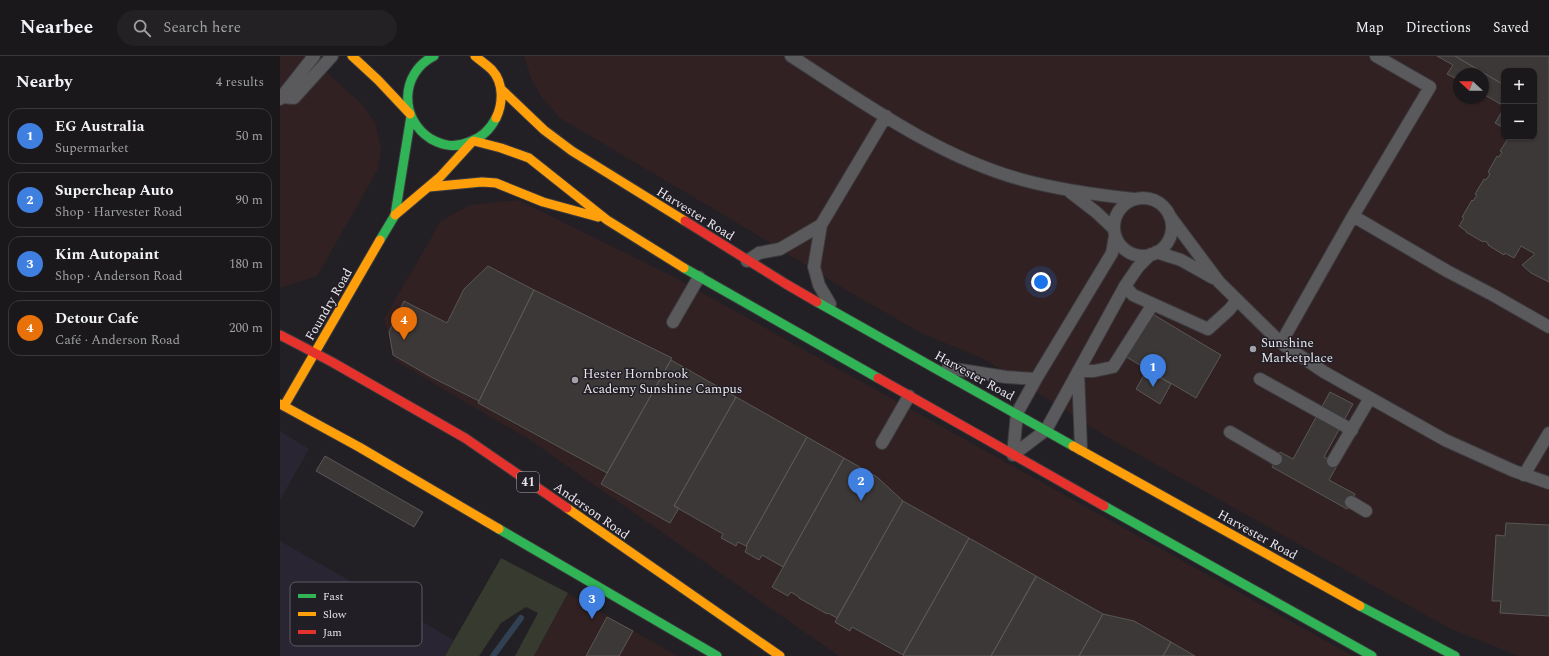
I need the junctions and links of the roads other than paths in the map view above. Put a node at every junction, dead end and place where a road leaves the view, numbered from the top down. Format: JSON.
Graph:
{"nodes":[{"id":1,"x":314,"y":56,"type":"edge"},
{"id":2,"x":332,"y":56,"type":"edge"},
{"id":3,"x":352,"y":56,"type":"edge"},
{"id":4,"x":434,"y":56,"type":"edge"},
{"id":5,"x":475,"y":56,"type":"edge"},
{"id":6,"x":791,"y":56,"type":"edge"},
{"id":7,"x":1376,"y":56,"type":"edge"},
{"id":8,"x":499,"y":66,"type":"dead end"},
{"id":9,"x":499,"y":85,"type":"junction"},
{"id":10,"x":281,"y":98,"type":"edge"},
{"id":11,"x":410,"y":115,"type":"junction"},
{"id":12,"x":886,"y":116,"type":"junction"},
{"id":13,"x":473,"y":142,"type":"junction"},
{"id":14,"x":429,"y":187,"type":"junction"},
{"id":15,"x":1069,"y":191,"type":"junction"},
{"id":16,"x":1134,"y":199,"type":"junction"},
{"id":17,"x":1169,"y":215,"type":"junction"},
{"id":18,"x":394,"y":216,"type":"junction"},
{"id":19,"x":1353,"y":216,"type":"junction"},
{"id":20,"x":607,"y":220,"type":"junction"},
{"id":21,"x":821,"y":225,"type":"junction"},
{"id":22,"x":1115,"y":233,"type":"junction"},
{"id":23,"x":1154,"y":253,"type":"junction"},
{"id":24,"x":747,"y":261,"type":"junction"},
{"id":25,"x":699,"y":277,"type":"junction"},
{"id":26,"x":1219,"y":282,"type":"junction"},
{"id":27,"x":1125,"y":286,"type":"junction"},
{"id":28,"x":1237,"y":300,"type":"junction"},
{"id":29,"x":1153,"y":304,"type":"junction"},
{"id":30,"x":834,"y":311,"type":"junction"},
{"id":31,"x":673,"y":322,"type":"dead end"},
{"id":32,"x":1549,"y":327,"type":"edge"},
{"id":33,"x":280,"y":335,"type":"edge"},
{"id":34,"x":1281,"y":343,"type":"junction"},
{"id":35,"x":315,"y":353,"type":"junction"},
{"id":36,"x":933,"y":366,"type":"junction"},
{"id":37,"x":1078,"y":371,"type":"junction"},
{"id":38,"x":1036,"y":379,"type":"junction"},
{"id":39,"x":1260,"y":379,"type":"dead end"},
{"id":40,"x":909,"y":396,"type":"junction"},
{"id":41,"x":1370,"y":398,"type":"junction"},
{"id":42,"x":282,"y":405,"type":"edge"},
{"id":43,"x":1017,"y":413,"type":"junction"},
{"id":44,"x":1046,"y":430,"type":"junction"},
{"id":45,"x":1352,"y":430,"type":"junction"},
{"id":46,"x":1230,"y":432,"type":"dead end"},
{"id":47,"x":1549,"y":433,"type":"edge"},
{"id":48,"x":882,"y":444,"type":"dead end"},
{"id":49,"x":1081,"y":449,"type":"junction"},
{"id":50,"x":1013,"y":455,"type":"junction"},
{"id":51,"x":1276,"y":459,"type":"dead end"},
{"id":52,"x":1333,"y":461,"type":"dead end"},
{"id":53,"x":1524,"y":476,"type":"junction"},
{"id":54,"x":1549,"y":484,"type":"edge"},
{"id":55,"x":1351,"y":502,"type":"dead end"},
{"id":56,"x":1366,"y":511,"type":"dead end"},
{"id":57,"x":717,"y":656,"type":"edge"},
{"id":58,"x":780,"y":656,"type":"edge"},
{"id":59,"x":1372,"y":656,"type":"edge"},
{"id":60,"x":1455,"y":656,"type":"edge"}],
"edges":[{"from":1,"to":10,"type":"lane"},
{"from":2,"to":10,"type":"lane"},
{"from":3,"to":11,"type":"street"},
{"from":4,"to":11,"type":"street","name":"Foundry Road"},
{"from":5,"to":9,"type":"street","name":"Harvester Road"},
{"from":6,"to":12,"type":"lane"},
{"from":7,"to":19,"type":"lane"},
{"from":8,"to":9,"type":"street"},
{"from":9,"to":13,"type":"street","name":"Foundry Road"},
{"from":9,"to":24,"type":"street","name":"Harvester Road"},
{"from":11,"to":13,"type":"street"},
{"from":11,"to":18,"type":"street","name":"Foundry Road"},
{"from":12,"to":15,"type":"lane"},
{"from":12,"to":21,"type":"lane"},
{"from":13,"to":14,"type":"street","name":"Foundry Road"},
{"from":13,"to":20,"type":"street"},
{"from":14,"to":18,"type":"street","name":"Foundry Road"},
{"from":14,"to":20,"type":"street"},
{"from":15,"to":16,"type":"lane"},
{"from":15,"to":22,"type":"lane"},
{"from":16,"to":17,"type":"lane"},
{"from":16,"to":22,"type":"lane"},
{"from":17,"to":23,"type":"lane"},
{"from":17,"to":26,"type":"lane"},
{"from":18,"to":35,"type":"street","name":"Foundry Road"},
{"from":19,"to":32,"type":"lane"},
{"from":19,"to":34,"type":"lane"},
{"from":20,"to":25,"type":"street"},
{"from":21,"to":24,"type":"lane"},
{"from":21,"to":30,"type":"lane"},
{"from":22,"to":23,"type":"lane"},
{"from":22,"to":38,"type":"lane"},
{"from":23,"to":26,"type":"lane"},
{"from":23,"to":27,"type":"lane"},
{"from":24,"to":30,"type":"street","name":"Harvester Road"},
{"from":25,"to":31,"type":"lane"},
{"from":25,"to":40,"type":"street"},
{"from":26,"to":28,"type":"lane"},
{"from":27,"to":29,"type":"lane"},
{"from":27,"to":37,"type":"lane"},
{"from":28,"to":29,"type":"lane"},
{"from":28,"to":34,"type":"lane"},
{"from":29,"to":37,"type":"lane"},
{"from":30,"to":36,"type":"street","name":"Harvester Road"},
{"from":33,"to":35,"type":"street","name":"Anderson Road","number":"41"},
{"from":34,"to":41,"type":"lane"},
{"from":35,"to":42,"type":"street","name":"Foundry Road"},
{"from":35,"to":58,"type":"street","name":"Anderson Road","number":"41"},
{"from":36,"to":38,"type":"lane"},
{"from":36,"to":43,"type":"street","name":"Harvester Road"},
{"from":37,"to":44,"type":"lane"},
{"from":37,"to":49,"type":"lane"},
{"from":38,"to":43,"type":"lane"},
{"from":39,"to":45,"type":"lane"},
{"from":40,"to":48,"type":"lane"},
{"from":40,"to":50,"type":"street"},
{"from":41,"to":45,"type":"lane"},
{"from":41,"to":53,"type":"lane"},
{"from":42,"to":57,"type":"street"},
{"from":43,"to":44,"type":"street","name":"Harvester Road"},
{"from":43,"to":50,"type":"lane"},
{"from":44,"to":49,"type":"street","name":"Harvester Road"},
{"from":44,"to":50,"type":"lane"},
{"from":45,"to":52,"type":"lane"},
{"from":46,"to":51,"type":"lane"},
{"from":47,"to":53,"type":"lane"},
{"from":49,"to":60,"type":"street","name":"Harvester Road"},
{"from":50,"to":59,"type":"street"},
{"from":53,"to":54,"type":"lane"},
{"from":55,"to":56,"type":"lane"}]}
